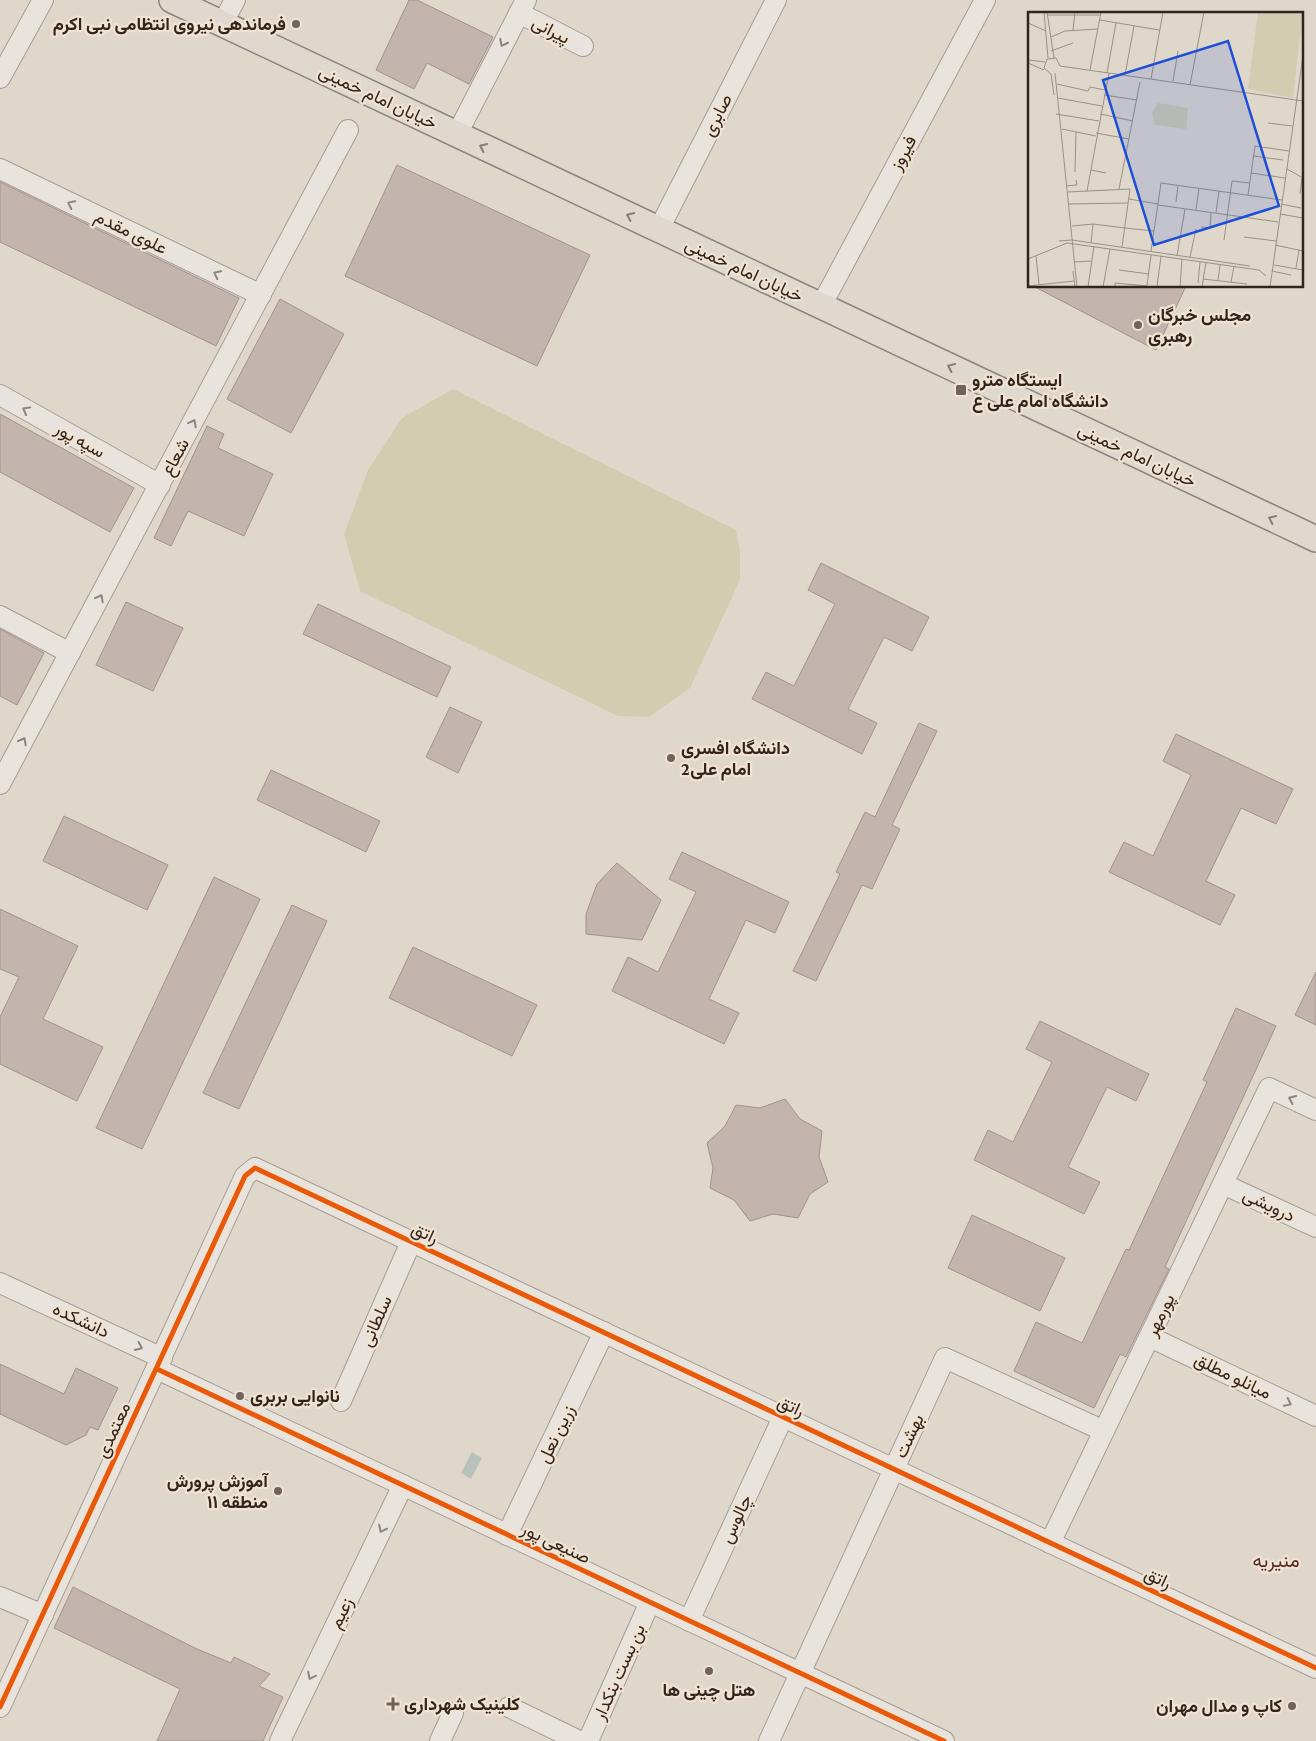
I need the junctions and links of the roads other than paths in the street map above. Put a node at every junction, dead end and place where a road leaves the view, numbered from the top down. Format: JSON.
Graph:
{"nodes":[{"id":1,"x":42,"y":0,"type":"edge"},
{"id":2,"x":172,"y":0,"type":"edge"},
{"id":3,"x":235,"y":0,"type":"edge"},
{"id":4,"x":776,"y":0,"type":"edge"},
{"id":5,"x":985,"y":0,"type":"edge"},
{"id":6,"x":522,"y":7,"type":"edge"},
{"id":7,"x":222,"y":24,"type":"junction"},
{"id":8,"x":583,"y":46,"type":"dead end"},
{"id":9,"x":0,"y":78,"type":"edge"},
{"id":10,"x":348,"y":130,"type":"dead end"},
{"id":11,"x":456,"y":134,"type":"junction"},
{"id":12,"x":0,"y":169,"type":"edge"},
{"id":13,"x":658,"y":229,"type":"junction"},
{"id":14,"x":261,"y":295,"type":"junction"},
{"id":15,"x":821,"y":306,"type":"junction"},
{"id":16,"x":0,"y":395,"type":"edge"},
{"id":17,"x":160,"y":485,"type":"junction"},
{"id":18,"x":1316,"y":540,"type":"edge"},
{"id":19,"x":0,"y":616,"type":"edge"},
{"id":20,"x":70,"y":653,"type":"junction"},
{"id":21,"x":0,"y":784,"type":"edge"},
{"id":22,"x":1316,"y":1110,"type":"edge"},
{"id":23,"x":255,"y":1168,"type":"joint"},
{"id":24,"x":1223,"y":1184,"type":"junction"},
{"id":25,"x":1316,"y":1227,"type":"edge"},
{"id":26,"x":411,"y":1242,"type":"junction"},
{"id":27,"x":0,"y":1283,"type":"edge"},
{"id":28,"x":604,"y":1332,"type":"junction"},
{"id":29,"x":1150,"y":1336,"type":"junction"},
{"id":30,"x":160,"y":1364,"type":"junction"},
{"id":31,"x":341,"y":1402,"type":"dead end"},
{"id":32,"x":1316,"y":1416,"type":"edge"},
{"id":33,"x":783,"y":1417,"type":"junction"},
{"id":34,"x":1104,"y":1430,"type":"junction"},
{"id":35,"x":894,"y":1469,"type":"junction"},
{"id":36,"x":403,"y":1485,"type":"junction"},
{"id":37,"x":507,"y":1535,"type":"junction"},
{"id":38,"x":1050,"y":1543,"type":"junction"},
{"id":39,"x":0,"y":1596,"type":"edge"},
{"id":40,"x":650,"y":1602,"type":"junction"},
{"id":41,"x":43,"y":1615,"type":"junction"},
{"id":42,"x":689,"y":1621,"type":"junction"},
{"id":43,"x":1316,"y":1668,"type":"edge"},
{"id":44,"x":800,"y":1673,"type":"junction"},
{"id":45,"x":0,"y":1707,"type":"edge"},
{"id":46,"x":509,"y":1707,"type":"dead end"},
{"id":47,"x":453,"y":1713,"type":"dead end"},
{"id":48,"x":280,"y":1741,"type":"edge"},
{"id":49,"x":440,"y":1741,"type":"edge"},
{"id":50,"x":580,"y":1741,"type":"edge"},
{"id":51,"x":588,"y":1741,"type":"edge"},
{"id":52,"x":769,"y":1741,"type":"edge"},
{"id":53,"x":944,"y":1741,"type":"edge"}],
"edges":[{"from":1,"to":9,"type":"street"},
{"from":2,"to":7,"type":"main road","name":"خیابان امام خمینی"},
{"from":3,"to":7,"type":"street"},
{"from":4,"to":13,"type":"street","name":"صابری"},
{"from":5,"to":15,"type":"street","name":"فیروز"},
{"from":6,"to":8,"type":"street","name":"پیرانی"},
{"from":6,"to":11,"type":"street","one_way":true},
{"from":7,"to":11,"type":"main road","name":"خیابان امام خمینی"},
{"from":10,"to":14,"type":"street","name":"شعاع"},
{"from":13,"to":11,"type":"main road","name":"خیابان امام خمینی","one_way":true},
{"from":14,"to":12,"type":"street","name":"علوی مقدم","one_way":true},
{"from":13,"to":15,"type":"main road","name":"خیابان امام خمینی"},
{"from":17,"to":14,"type":"street","name":"شعاع","one_way":true},
{"from":18,"to":15,"type":"main road","name":"خیابان امام خمینی","one_way":true},
{"from":17,"to":16,"type":"street","name":"سپه پور","one_way":true},
{"from":20,"to":17,"type":"street","name":"شعاع","one_way":true},
{"from":19,"to":20,"type":"street"},
{"from":21,"to":20,"type":"street","name":"شعاع","one_way":true},
{"from":22,"to":24,"type":"street","name":"پورمهر","one_way":true},
{"from":23,"to":26,"type":"street","name":"راتق"},
{"from":23,"to":30,"type":"street","name":"معتمدی"},
{"from":24,"to":25,"type":"street","name":"درویشی"},
{"from":24,"to":29,"type":"street","name":"پورمهر"},
{"from":26,"to":28,"type":"street","name":"راتق"},
{"from":26,"to":31,"type":"street","name":"سلطانی"},
{"from":27,"to":30,"type":"street","name":"دانشکده","one_way":true},
{"from":28,"to":33,"type":"street","name":"راتق"},
{"from":28,"to":37,"type":"street","name":"زرین نعل"},
{"from":29,"to":32,"type":"street","name":"میانلو مطلق","one_way":true},
{"from":29,"to":34,"type":"street","name":"پورمهر"},
{"from":30,"to":36,"type":"street","name":"صنیعی پور"},
{"from":30,"to":41,"type":"street","name":"معتمدی"},
{"from":33,"to":35,"type":"street","name":"راتق"},
{"from":33,"to":42,"type":"street","name":"چالوس"},
{"from":34,"to":35,"type":"street","name":"بهشت"},
{"from":34,"to":38,"type":"street","name":"پورمهر"},
{"from":35,"to":38,"type":"street","name":"راتق"},
{"from":35,"to":44,"type":"street","name":"بهشت"},
{"from":36,"to":37,"type":"street","name":"صنیعی پور"},
{"from":36,"to":48,"type":"street","name":"زعیم","one_way":true},
{"from":37,"to":40,"type":"street","name":"صنیعی پور"},
{"from":38,"to":43,"type":"street","name":"راتق"},
{"from":39,"to":41,"type":"street"},
{"from":40,"to":42,"type":"street","name":"صنیعی پور"},
{"from":40,"to":51,"type":"street","name":"بن بست بنکدار"},
{"from":41,"to":45,"type":"street","name":"معتمدی"},
{"from":42,"to":44,"type":"street","name":"صنیعی پور"},
{"from":44,"to":52,"type":"street","name":"بهشت"},
{"from":44,"to":53,"type":"street","name":"صنیعی پور"},
{"from":46,"to":50,"type":"street"},
{"from":47,"to":49,"type":"street"}]}
